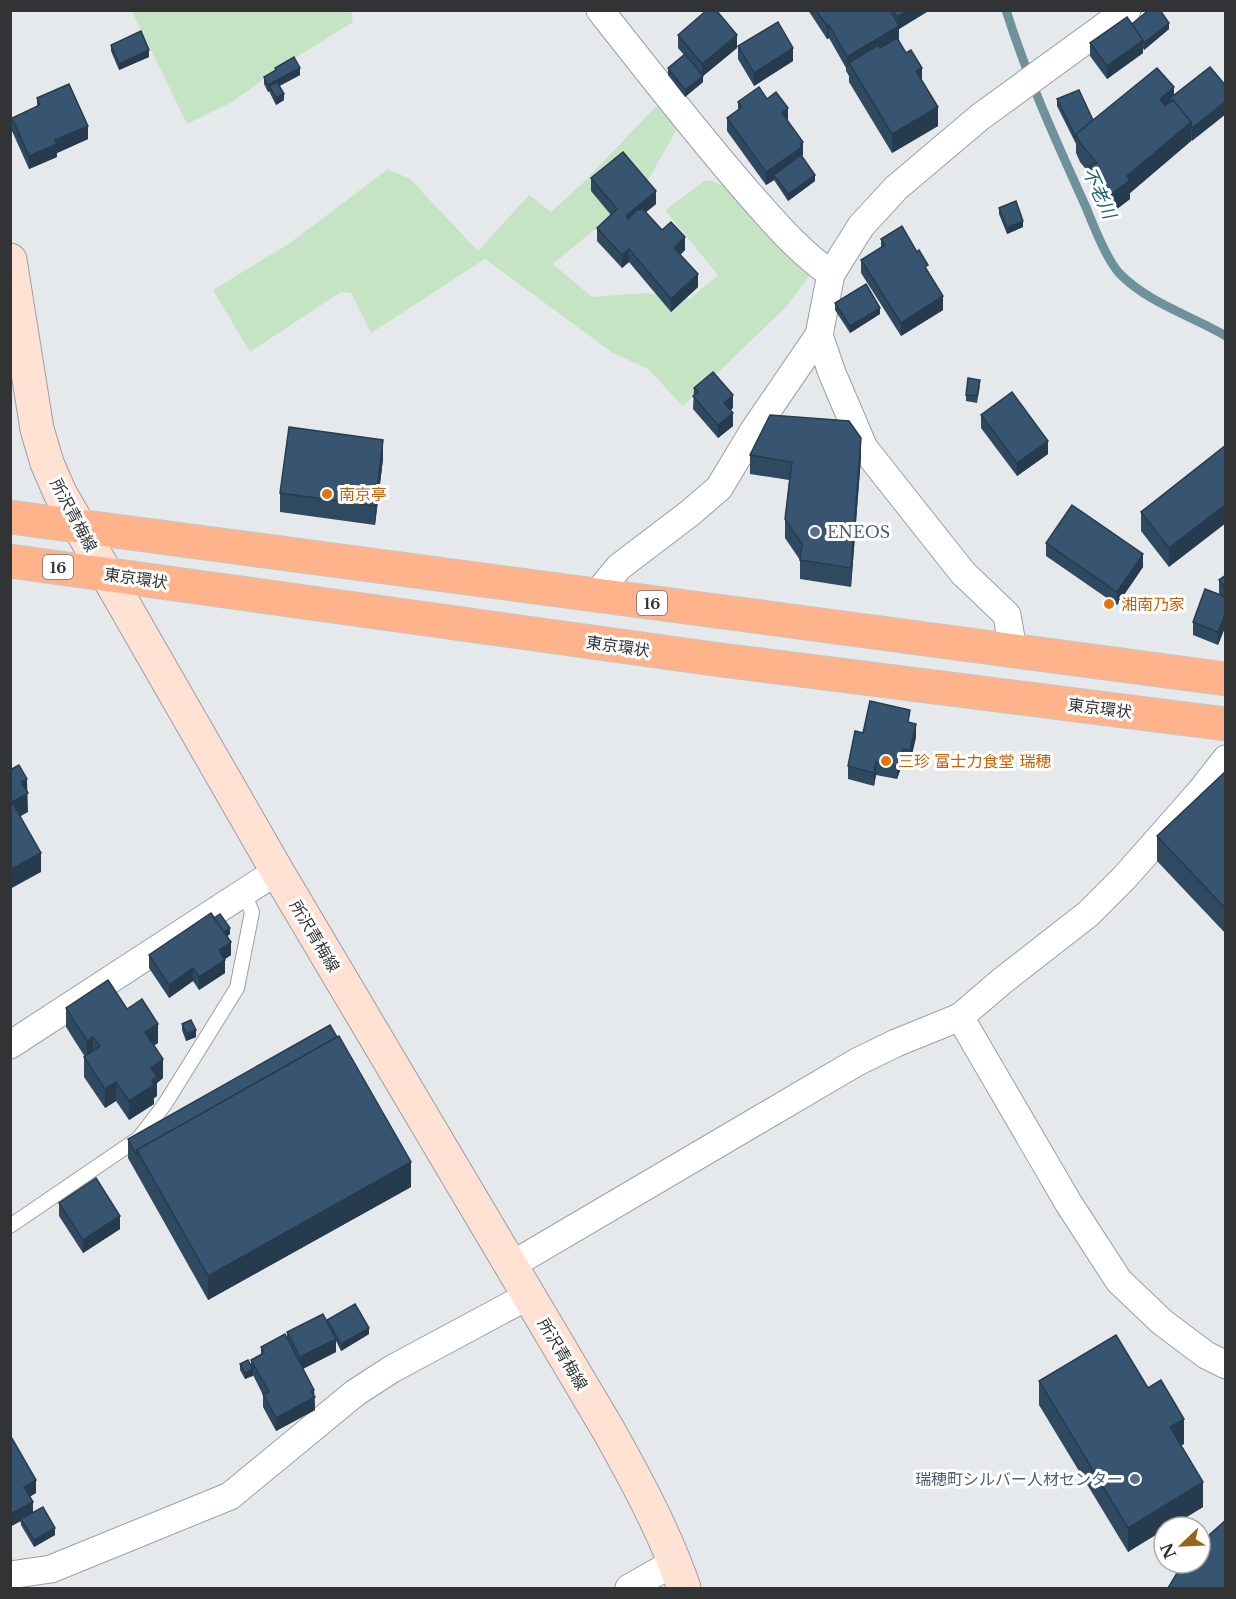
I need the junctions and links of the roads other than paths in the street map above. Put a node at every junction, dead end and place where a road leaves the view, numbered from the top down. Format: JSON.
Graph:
{"nodes":[{"id":1,"x":600,"y":10,"type":"edge"},
{"id":2,"x":1127,"y":10,"type":"edge"},
{"id":3,"x":10,"y":260,"type":"edge"},
{"id":4,"x":831,"y":274,"type":"junction"},
{"id":5,"x":819,"y":334,"type":"junction"},
{"id":6,"x":10,"y":518,"type":"edge"},
{"id":7,"x":78,"y":526,"type":"junction"},
{"id":8,"x":10,"y":561,"type":"edge"},
{"id":9,"x":106,"y":574,"type":"junction"},
{"id":10,"x":595,"y":596,"type":"junction"},
{"id":11,"x":1013,"y":650,"type":"junction"},
{"id":12,"x":1226,"y":679,"type":"edge"},
{"id":13,"x":1226,"y":724,"type":"edge"},
{"id":14,"x":1226,"y":759,"type":"edge"},
{"id":15,"x":277,"y":871,"type":"junction"},
{"id":16,"x":244,"y":892,"type":"junction"},
{"id":17,"x":960,"y":1017,"type":"junction"},
{"id":18,"x":10,"y":1045,"type":"edge"},
{"id":19,"x":10,"y":1226,"type":"edge"},
{"id":20,"x":510,"y":1266,"type":"junction"},
{"id":21,"x":528,"y":1296,"type":"junction"},
{"id":22,"x":1226,"y":1365,"type":"edge"},
{"id":23,"x":10,"y":1575,"type":"edge"},
{"id":24,"x":680,"y":1575,"type":"edge"},
{"id":25,"x":629,"y":1588,"type":"edge"}],
"edges":[{"from":1,"to":4,"type":"street"},
{"from":2,"to":4,"type":"street"},
{"from":3,"to":7,"type":"main road","name":"所沢青梅線"},
{"from":4,"to":5,"type":"street"},
{"from":5,"to":10,"type":"street"},
{"from":5,"to":11,"type":"street"},
{"from":6,"to":7,"type":"highway","number":"16"},
{"from":7,"to":9,"type":"main road","name":"所沢青梅線"},
{"from":7,"to":10,"type":"highway","number":"16"},
{"from":8,"to":9,"type":"highway","name":"東京環状","number":"16"},
{"from":9,"to":13,"type":"highway","name":"東京環状","number":"16"},
{"from":9,"to":15,"type":"main road","name":"所沢青梅線"},
{"from":10,"to":11,"type":"highway","number":"16"},
{"from":11,"to":12,"type":"highway","number":"16"},
{"from":14,"to":17,"type":"street"},
{"from":15,"to":16,"type":"street"},
{"from":15,"to":20,"type":"main road","name":"所沢青梅線"},
{"from":16,"to":18,"type":"street"},
{"from":16,"to":19,"type":"lane"},
{"from":17,"to":20,"type":"street"},
{"from":17,"to":22,"type":"street"},
{"from":20,"to":21,"type":"main road","name":"所沢青梅線"},
{"from":21,"to":23,"type":"street"},
{"from":21,"to":24,"type":"main road","name":"所沢青梅線"},
{"from":24,"to":25,"type":"street"}]}
